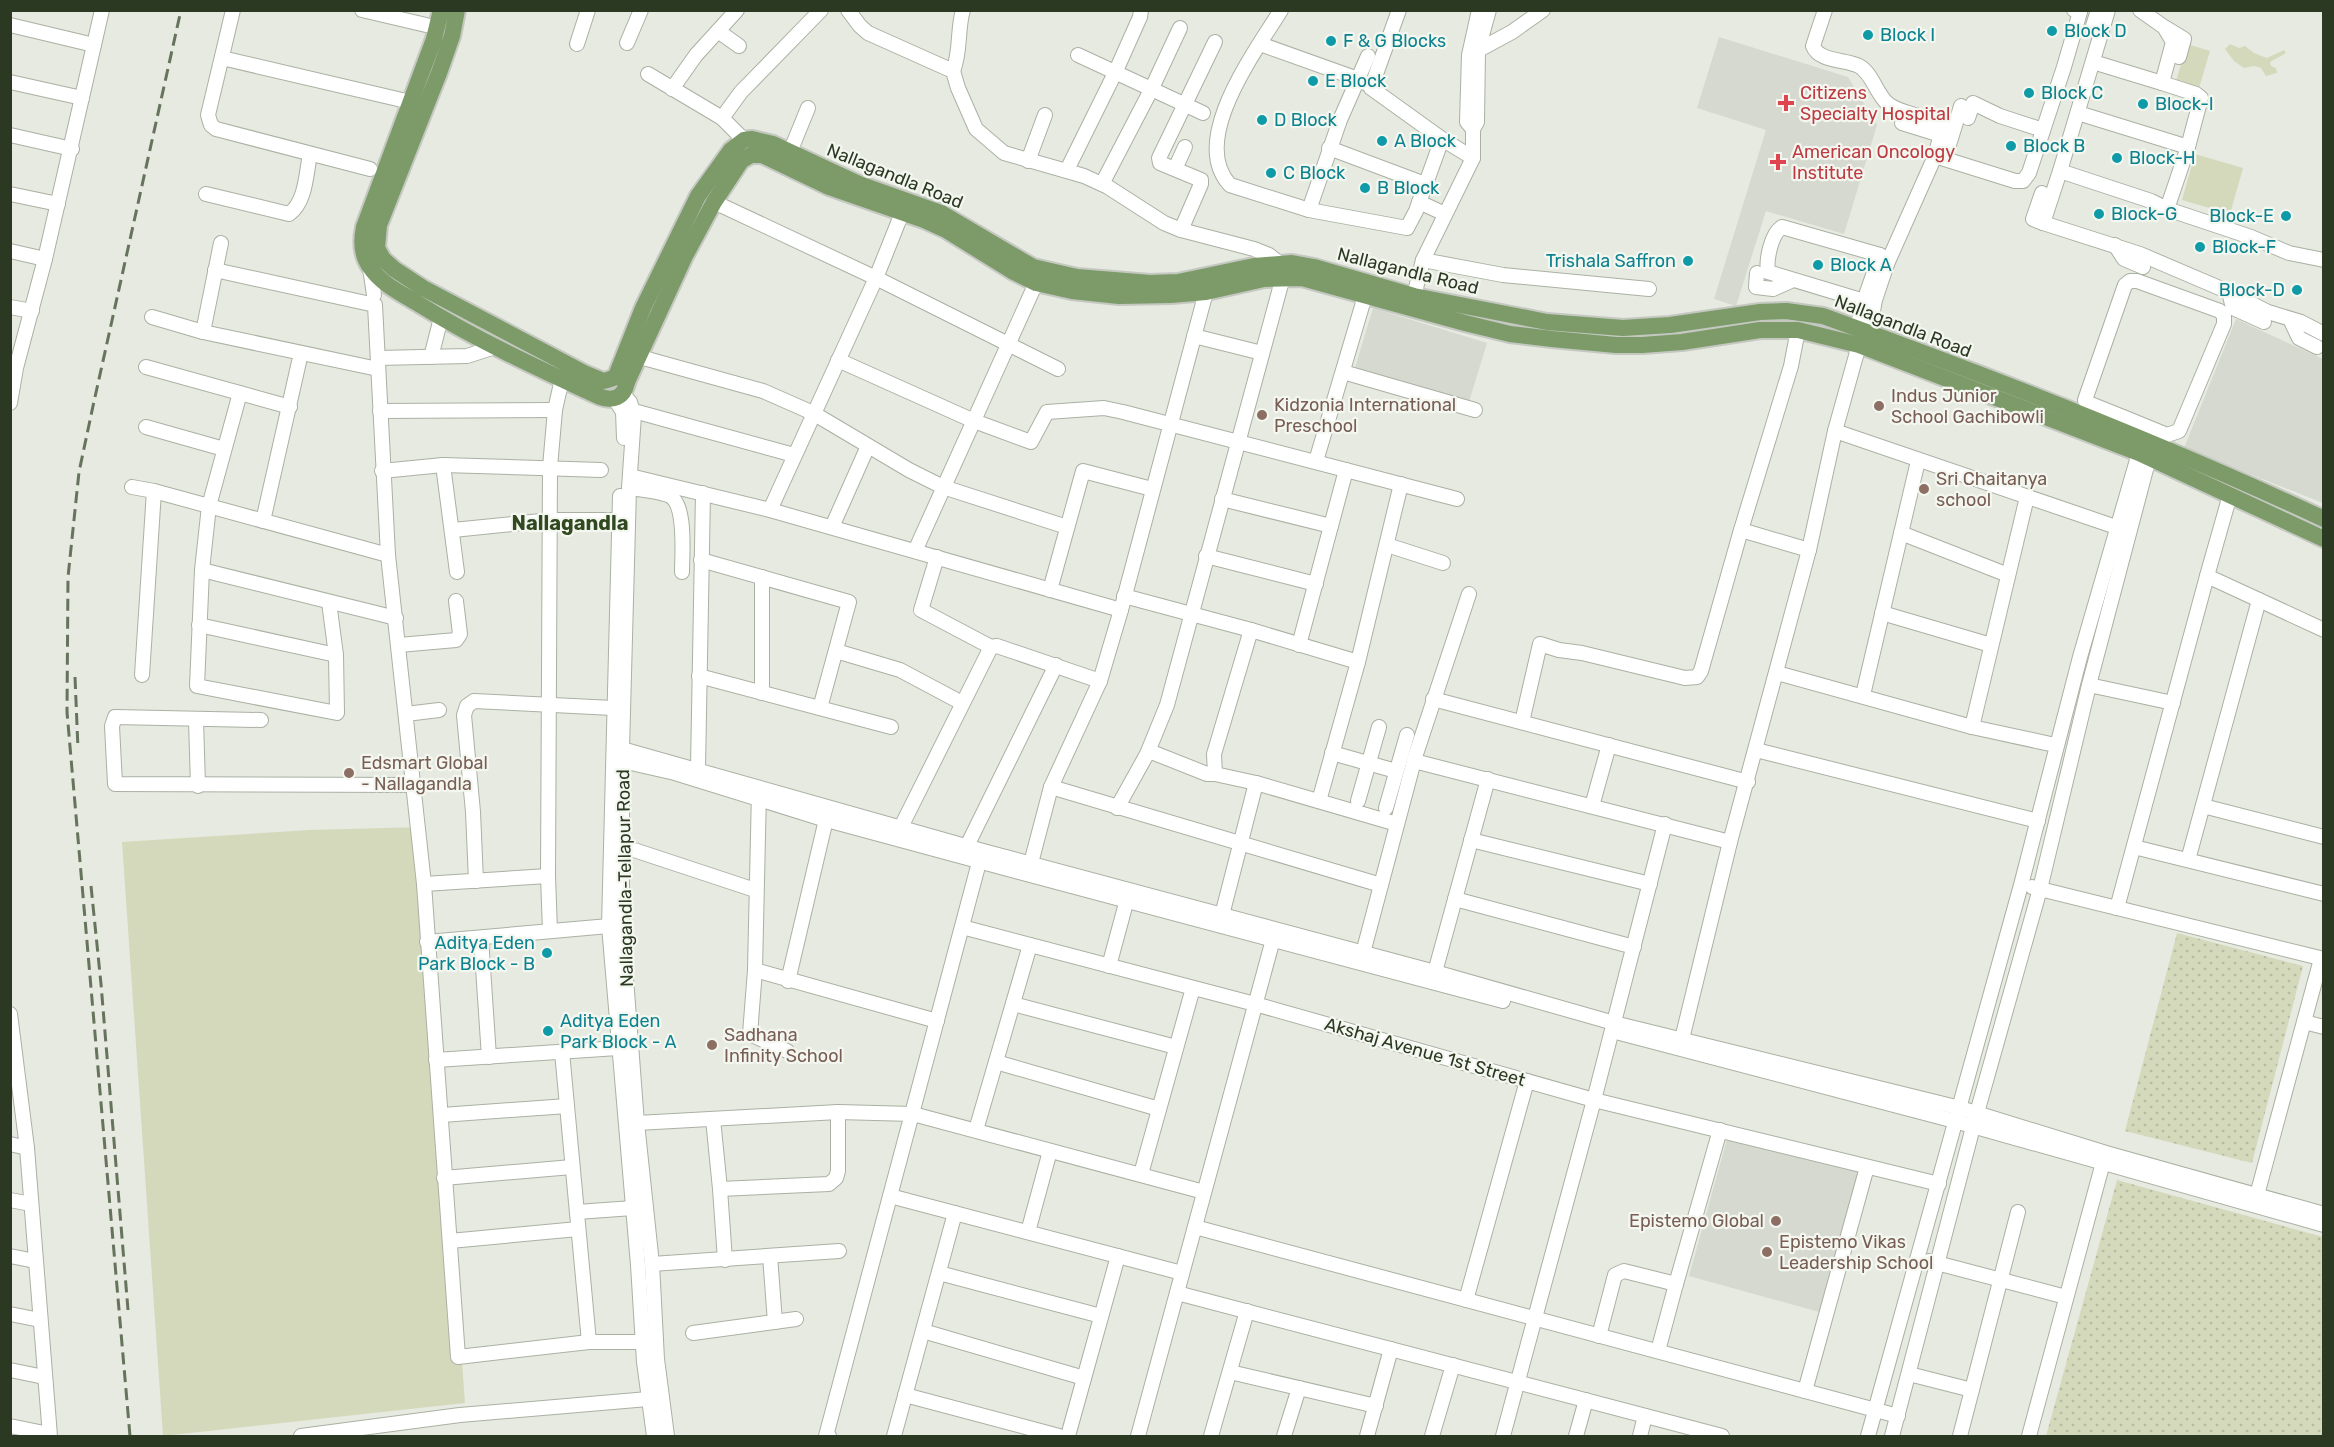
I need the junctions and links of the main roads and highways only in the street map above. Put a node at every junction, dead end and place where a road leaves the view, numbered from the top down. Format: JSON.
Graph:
{"nodes":[{"id":1,"x":453,"y":12,"type":"edge"},
{"id":2,"x":400,"y":151,"type":"junction"},
{"id":3,"x":1281,"y":270,"type":"junction"},
{"id":4,"x":1408,"y":301,"type":"junction"},
{"id":5,"x":1862,"y":335,"type":"junction"},
{"id":6,"x":620,"y":387,"type":"junction"},
{"id":7,"x":2324,"y":519,"type":"edge"},
{"id":8,"x":2324,"y":539,"type":"edge"}],
"edges":[{"from":1,"to":2,"type":"main road"},
{"from":2,"to":6,"type":"main road"},
{"from":2,"to":6,"type":"main road"},
{"from":3,"to":4,"type":"main road","name":"Nallagandla Road"},
{"from":3,"to":4,"type":"main road","name":"Nallagandla Road"},
{"from":3,"to":6,"type":"main road","name":"Nallagandla Road"},
{"from":3,"to":6,"type":"main road","name":"Nallagandla Road"},
{"from":4,"to":5,"type":"main road","name":"Nallagandla Road"},
{"from":4,"to":5,"type":"main road","name":"Nallagandla Road"},
{"from":5,"to":7,"type":"main road","name":"Nallagandla Road"},
{"from":5,"to":8,"type":"main road","name":"Nallagandla Road"}]}
